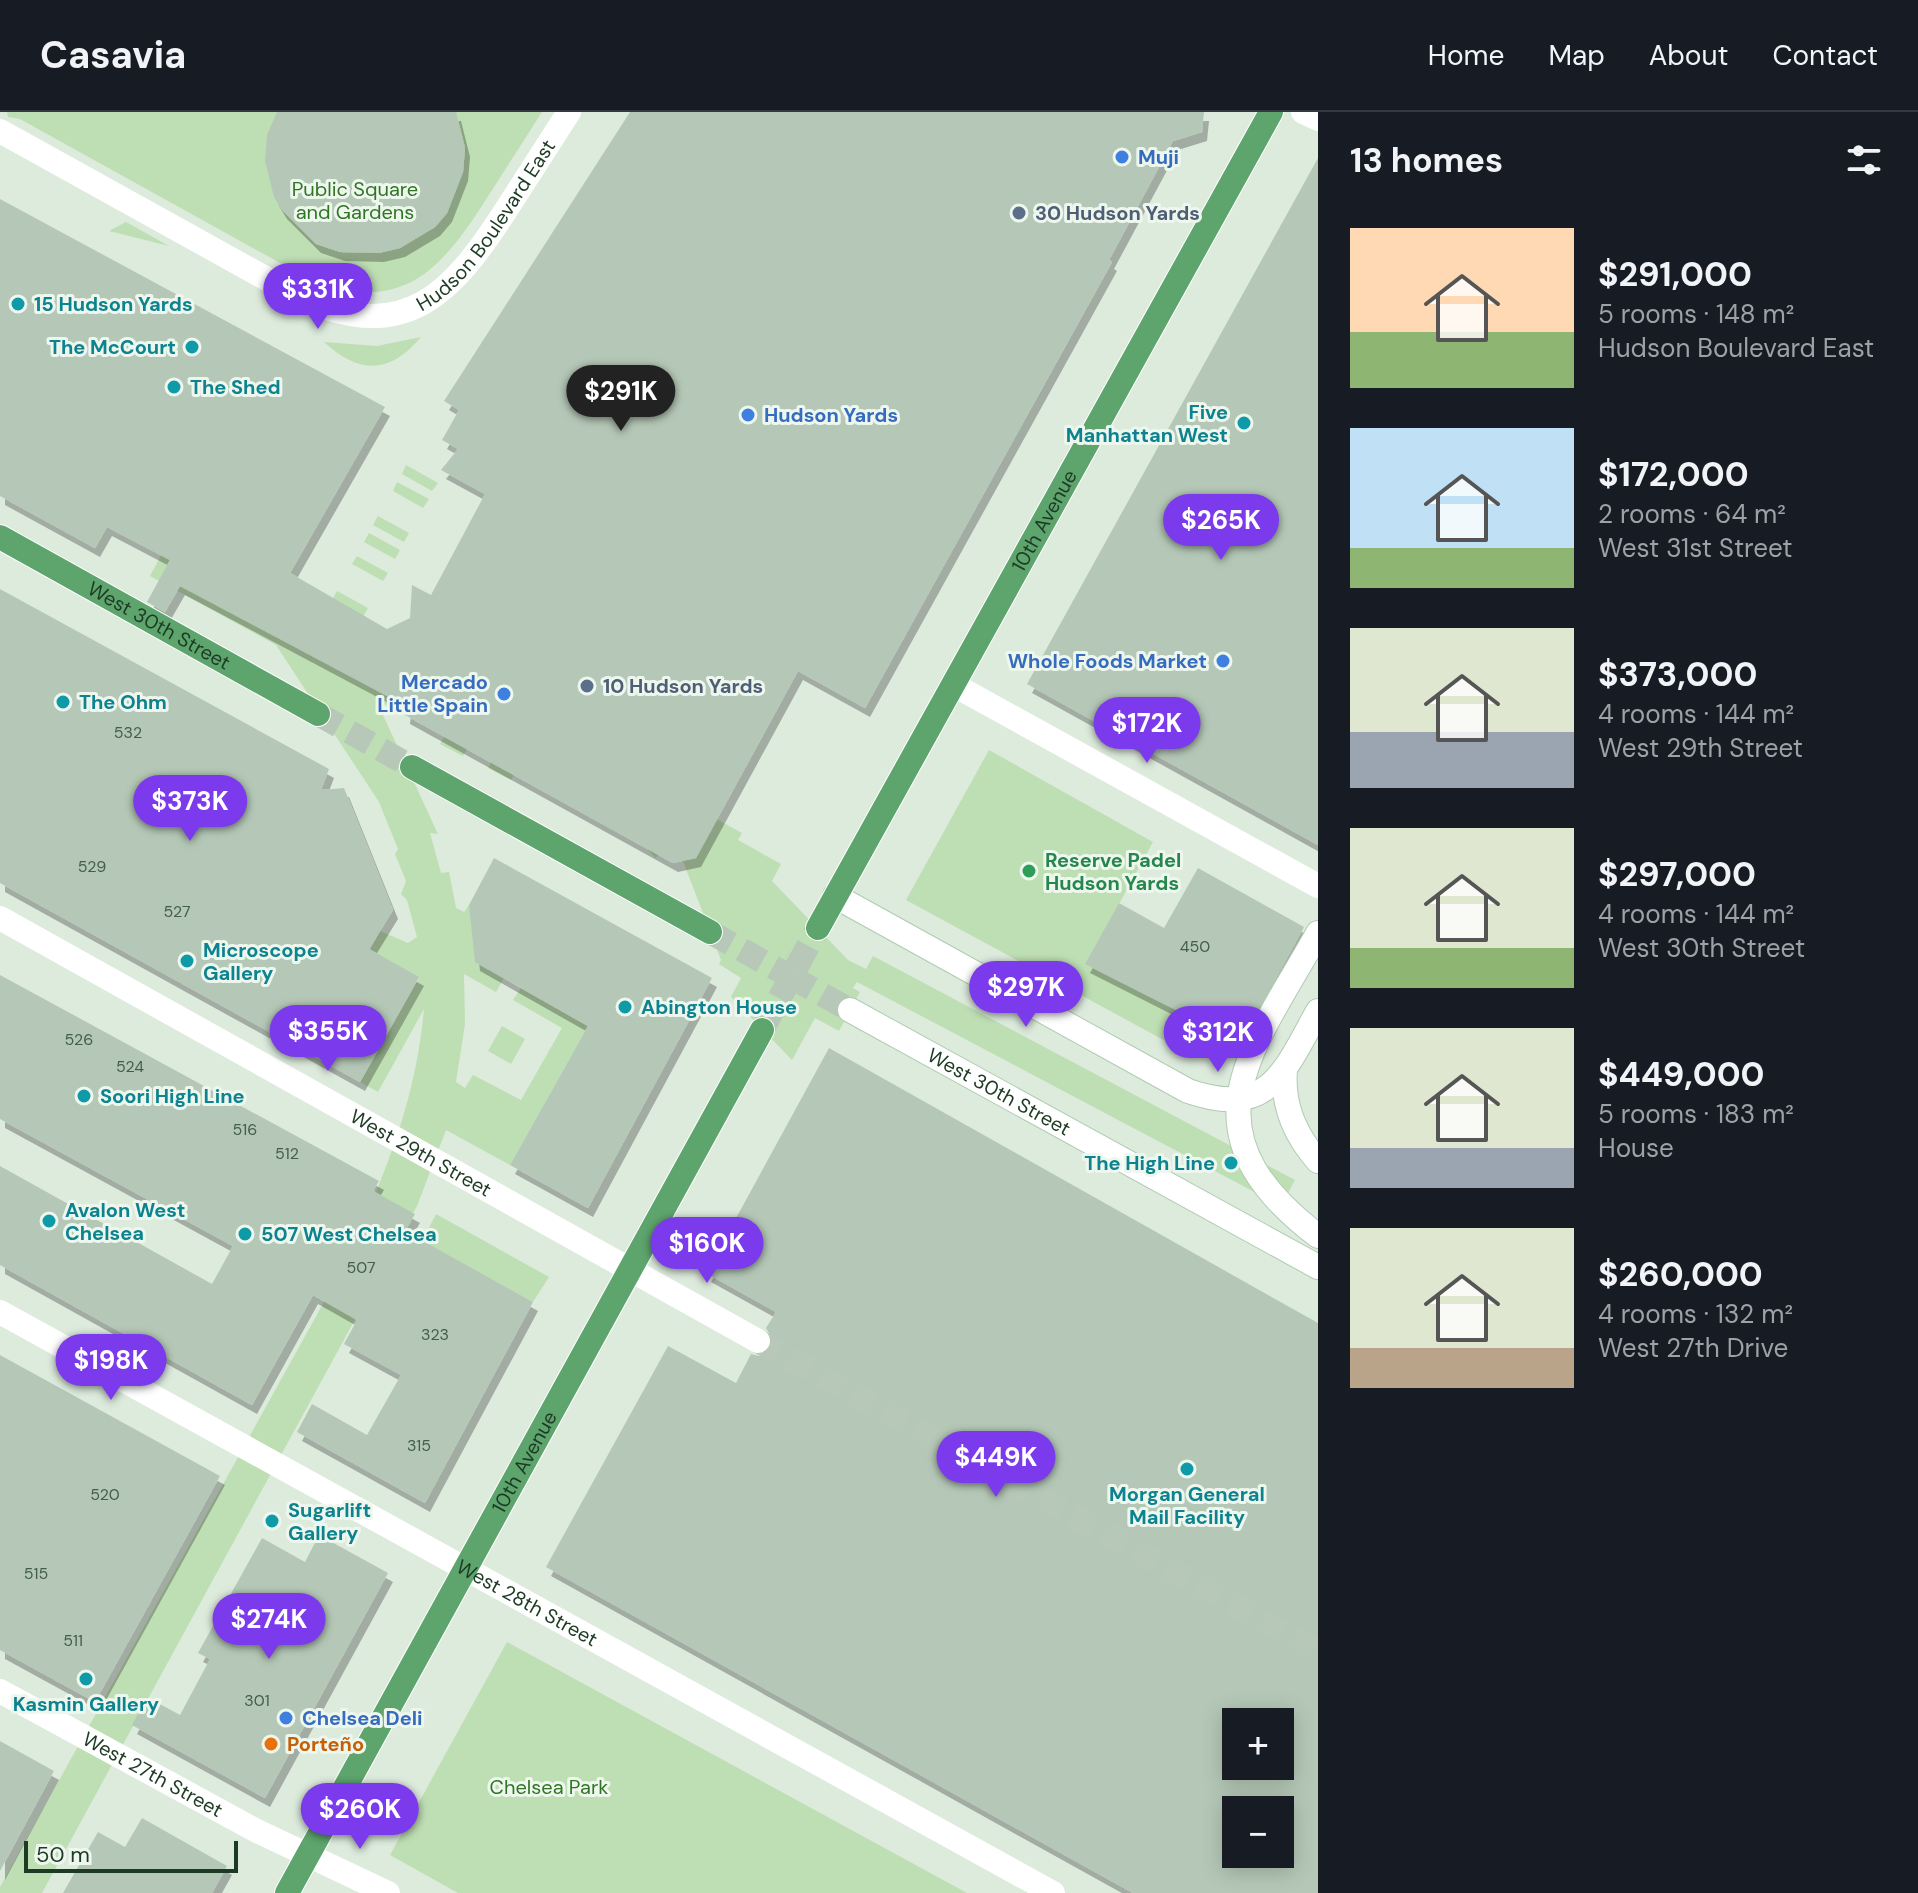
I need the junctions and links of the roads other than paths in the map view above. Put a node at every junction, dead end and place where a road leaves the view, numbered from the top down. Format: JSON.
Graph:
{"nodes":[{"id":1,"x":569,"y":112,"type":"edge"},
{"id":2,"x":1271,"y":112,"type":"edge"},
{"id":3,"x":1303,"y":112,"type":"edge"},
{"id":4,"x":1318,"y":119,"type":"edge"},
{"id":5,"x":0,"y":131,"type":"edge"},
{"id":6,"x":0,"y":537,"type":"edge"},
{"id":7,"x":954,"y":685,"type":"junction"},
{"id":8,"x":318,"y":714,"type":"tunnel mouth"},
{"id":9,"x":412,"y":767,"type":"tunnel mouth"},
{"id":10,"x":1318,"y":886,"type":"edge"},
{"id":11,"x":835,"y":896,"type":"junction"},
{"id":12,"x":0,"y":918,"type":"edge"},
{"id":13,"x":818,"y":928,"type":"tunnel mouth"},
{"id":14,"x":710,"y":932,"type":"tunnel mouth"},
{"id":15,"x":1318,"y":933,"type":"edge"},
{"id":16,"x":850,"y":1010,"type":"tunnel mouth"},
{"id":17,"x":1318,"y":1011,"type":"edge"},
{"id":18,"x":762,"y":1030,"type":"tunnel mouth"},
{"id":19,"x":1285,"y":1070,"type":"junction"},
{"id":20,"x":1237,"y":1101,"type":"junction"},
{"id":21,"x":1318,"y":1161,"type":"edge"},
{"id":22,"x":1318,"y":1236,"type":"edge"},
{"id":23,"x":1318,"y":1267,"type":"edge"},
{"id":24,"x":633,"y":1270,"type":"junction"},
{"id":25,"x":0,"y":1312,"type":"edge"},
{"id":26,"x":758,"y":1341,"type":"tunnel mouth"},
{"id":27,"x":465,"y":1569,"type":"junction"},
{"id":28,"x":0,"y":1691,"type":"edge"},
{"id":29,"x":309,"y":1854,"type":"junction"},
{"id":30,"x":287,"y":1893,"type":"edge"},
{"id":31,"x":388,"y":1893,"type":"edge"},
{"id":32,"x":1053,"y":1893,"type":"edge"}],
"edges":[{"from":1,"to":5,"type":"street","name":"Hudson Boulevard East"},
{"from":2,"to":7,"type":"main road","name":"10th Avenue"},
{"from":3,"to":4,"type":"street"},
{"from":6,"to":8,"type":"main road","name":"West 30th Street"},
{"from":7,"to":10,"type":"street"},
{"from":7,"to":11,"type":"main road","name":"10th Avenue"},
{"from":9,"to":14,"type":"main road"},
{"from":11,"to":13,"type":"main road","name":"10th Avenue"},
{"from":11,"to":20,"type":"street"},
{"from":12,"to":24,"type":"street","name":"West 29th Street"},
{"from":15,"to":20,"type":"street"},
{"from":16,"to":23,"type":"street","name":"West 30th Street"},
{"from":17,"to":19,"type":"street"},
{"from":18,"to":24,"type":"main road","name":"10th Avenue"},
{"from":19,"to":20,"type":"street"},
{"from":19,"to":21,"type":"street"},
{"from":20,"to":22,"type":"street"},
{"from":24,"to":26,"type":"street","name":"West 29th Street"},
{"from":24,"to":27,"type":"main road","name":"10th Avenue"},
{"from":25,"to":27,"type":"street","name":"West 28th Street"},
{"from":27,"to":29,"type":"main road","name":"10th Avenue"},
{"from":27,"to":32,"type":"street","name":"West 28th Street"},
{"from":28,"to":29,"type":"street","name":"West 27th Street"},
{"from":29,"to":30,"type":"main road","name":"10th Avenue"},
{"from":29,"to":31,"type":"street","name":"West 27th Street"}]}
